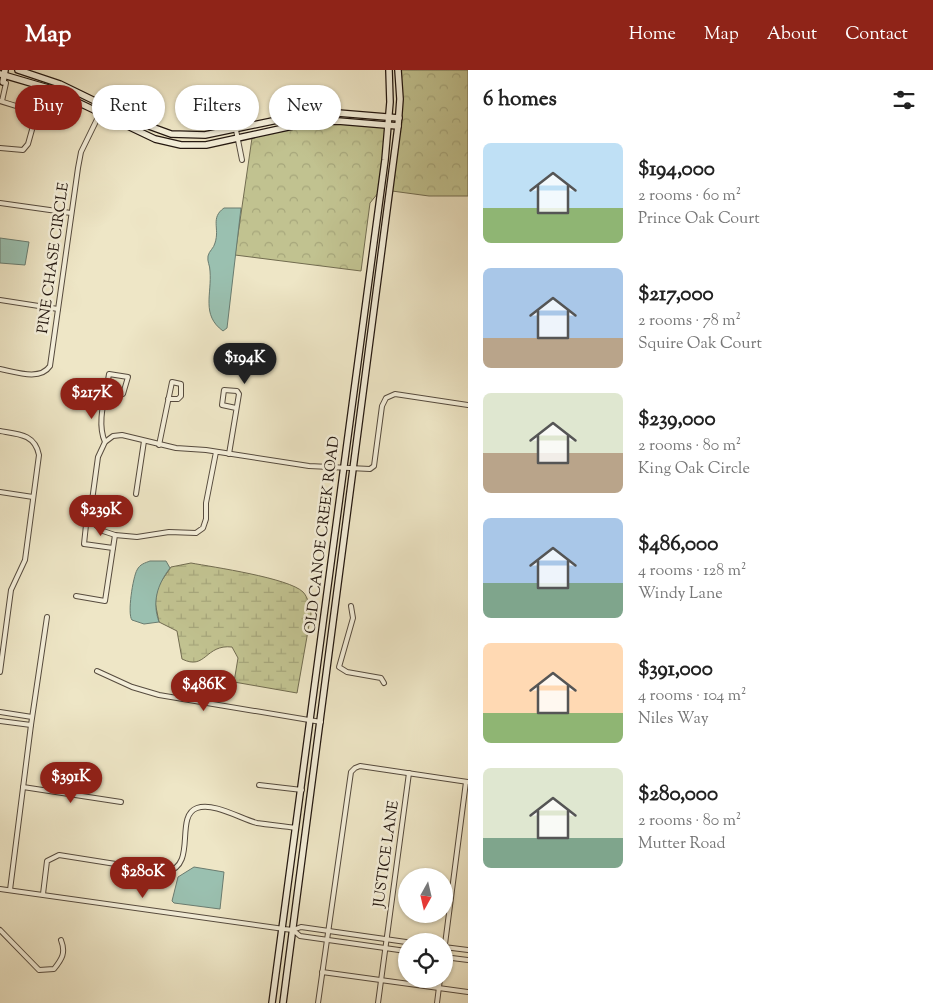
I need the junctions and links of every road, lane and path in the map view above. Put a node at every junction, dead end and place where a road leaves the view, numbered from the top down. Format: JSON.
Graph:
{"nodes":[{"id":1,"x":18,"y":70,"type":"edge"},
{"id":2,"x":389,"y":70,"type":"edge"},
{"id":3,"x":398,"y":70,"type":"edge"},
{"id":4,"x":2,"y":72,"type":"edge"},
{"id":5,"x":13,"y":77,"type":"junction"},
{"id":6,"x":45,"y":78,"type":"junction"},
{"id":7,"x":4,"y":83,"type":"junction"},
{"id":8,"x":0,"y":96,"type":"edge"},
{"id":9,"x":92,"y":100,"type":"edge"},
{"id":10,"x":1,"y":101,"type":"edge"},
{"id":11,"x":92,"y":108,"type":"edge"},
{"id":12,"x":389,"y":118,"type":"junction"},
{"id":13,"x":399,"y":118,"type":"junction"},
{"id":14,"x":259,"y":125,"type":"edge"},
{"id":15,"x":388,"y":125,"type":"junction"},
{"id":16,"x":398,"y":126,"type":"junction"},
{"id":17,"x":92,"y":129,"type":"edge"},
{"id":18,"x":137,"y":130,"type":"edge"},
{"id":19,"x":159,"y":130,"type":"edge"},
{"id":20,"x":236,"y":130,"type":"joint"},
{"id":21,"x":239,"y":139,"type":"junction"},
{"id":22,"x":0,"y":148,"type":"edge"},
{"id":23,"x":242,"y":160,"type":"dead end"},
{"id":24,"x":0,"y":203,"type":"edge"},
{"id":25,"x":71,"y":213,"type":"junction"},
{"id":26,"x":0,"y":300,"type":"edge"},
{"id":27,"x":58,"y":308,"type":"junction"},
{"id":28,"x":0,"y":369,"type":"edge"},
{"id":29,"x":356,"y":374,"type":"junction"},
{"id":30,"x":366,"y":375,"type":"junction"},
{"id":31,"x":106,"y":395,"type":"junction"},
{"id":32,"x":168,"y":399,"type":"junction"},
{"id":33,"x":468,"y":405,"type":"edge"},
{"id":34,"x":236,"y":408,"type":"junction"},
{"id":35,"x":0,"y":431,"type":"edge"},
{"id":36,"x":144,"y":441,"type":"junction"},
{"id":37,"x":105,"y":442,"type":"junction"},
{"id":38,"x":160,"y":445,"type":"junction"},
{"id":39,"x":216,"y":452,"type":"junction"},
{"id":40,"x":229,"y":454,"type":"junction"},
{"id":41,"x":344,"y":466,"type":"junction"},
{"id":42,"x":354,"y":468,"type":"junction"},
{"id":43,"x":0,"y":492,"type":"edge"},
{"id":44,"x":136,"y":494,"type":"dead end"},
{"id":45,"x":34,"y":497,"type":"junction"},
{"id":46,"x":92,"y":522,"type":"junction"},
{"id":47,"x":115,"y":535,"type":"junction"},
{"id":48,"x":114,"y":548,"type":"junction"},
{"id":49,"x":76,"y":596,"type":"dead end"},
{"id":50,"x":351,"y":606,"type":"dead end"},
{"id":51,"x":47,"y":617,"type":"dead end"},
{"id":52,"x":0,"y":672,"type":"edge"},
{"id":53,"x":97,"y":672,"type":"dead end"},
{"id":54,"x":384,"y":683,"type":"dead end"},
{"id":55,"x":0,"y":712,"type":"edge"},
{"id":56,"x":32,"y":717,"type":"junction"},
{"id":57,"x":0,"y":720,"type":"edge"},
{"id":58,"x":311,"y":720,"type":"junction"},
{"id":59,"x":321,"y":722,"type":"junction"},
{"id":60,"x":31,"y":725,"type":"junction"},
{"id":61,"x":409,"y":773,"type":"junction"},
{"id":62,"x":467,"y":782,"type":"edge"},
{"id":63,"x":260,"y":785,"type":"dead end"},
{"id":64,"x":23,"y":787,"type":"junction"},
{"id":65,"x":302,"y":790,"type":"junction"},
{"id":66,"x":121,"y":802,"type":"dead end"},
{"id":67,"x":297,"y":828,"type":"junction"},
{"id":68,"x":0,"y":889,"type":"edge"},
{"id":69,"x":10,"y":890,"type":"junction"},
{"id":70,"x":43,"y":894,"type":"junction"},
{"id":71,"x":284,"y":929,"type":"junction"},
{"id":72,"x":0,"y":930,"type":"edge"},
{"id":73,"x":293,"y":930,"type":"junction"},
{"id":74,"x":328,"y":931,"type":"junction"},
{"id":75,"x":446,"y":933,"type":"edge"},
{"id":76,"x":387,"y":939,"type":"junction"},
{"id":77,"x":61,"y":940,"type":"dead end"},
{"id":78,"x":327,"y":940,"type":"junction"},
{"id":79,"x":398,"y":941,"type":"edge"},
{"id":80,"x":385,"y":948,"type":"junction"},
{"id":81,"x":453,"y":948,"type":"edge"},
{"id":82,"x":398,"y":950,"type":"edge"},
{"id":83,"x":468,"y":950,"type":"edge"},
{"id":84,"x":453,"y":958,"type":"edge"},
{"id":85,"x":468,"y":960,"type":"edge"},
{"id":86,"x":322,"y":972,"type":"junction"},
{"id":87,"x":381,"y":980,"type":"junction"},
{"id":88,"x":398,"y":982,"type":"edge"},
{"id":89,"x":439,"y":988,"type":"joint"},
{"id":90,"x":468,"y":992,"type":"edge"},
{"id":91,"x":272,"y":1003,"type":"edge"},
{"id":92,"x":283,"y":1003,"type":"edge"},
{"id":93,"x":318,"y":1003,"type":"edge"},
{"id":94,"x":378,"y":1003,"type":"edge"},
{"id":95,"x":437,"y":1003,"type":"edge"}],
"edges":[{"from":1,"to":6,"type":"main road"},
{"from":2,"to":12,"type":"main road","name":"OLD CANOE CREEK ROAD"},
{"from":3,"to":13,"type":"main road","name":"OLD CANOE CREEK ROAD"},
{"from":4,"to":5,"type":"main road"},
{"from":4,"to":6,"type":"main road"},
{"from":4,"to":7,"type":"main road"},
{"from":5,"to":7,"type":"main road"},
{"from":5,"to":11,"type":"main road"},
{"from":6,"to":9,"type":"main road"},
{"from":7,"to":8,"type":"street"},
{"from":7,"to":10,"type":"street"},
{"from":10,"to":22,"type":"street"},
{"from":12,"to":13,"type":"main road"},
{"from":12,"to":14,"type":"main road"},
{"from":12,"to":15,"type":"main road","name":"OLD CANOE CREEK ROAD"},
{"from":13,"to":16,"type":"main road","name":"OLD CANOE CREEK ROAD"},
{"from":15,"to":16,"type":"main road"},
{"from":15,"to":21,"type":"main road"},
{"from":15,"to":29,"type":"main road","name":"OLD CANOE CREEK ROAD"},
{"from":16,"to":30,"type":"main road","name":"OLD CANOE CREEK ROAD"},
{"from":17,"to":25,"type":"street","name":"PINE CHASE CIRCLE"},
{"from":18,"to":21,"type":"main road"},
{"from":19,"to":20,"type":"main road"},
{"from":20,"to":21,"type":"street"},
{"from":21,"to":23,"type":"street"},
{"from":24,"to":25,"type":"street"},
{"from":25,"to":27,"type":"street","name":"PINE CHASE CIRCLE"},
{"from":26,"to":27,"type":"street"},
{"from":27,"to":28,"type":"street","name":"PINE CHASE CIRCLE"},
{"from":29,"to":30,"type":"main road"},
{"from":29,"to":41,"type":"main road","name":"OLD CANOE CREEK ROAD"},
{"from":30,"to":42,"type":"main road","name":"OLD CANOE CREEK ROAD"},
{"from":31,"to":31,"type":"street"},
{"from":31,"to":37,"type":"street"},
{"from":32,"to":32,"type":"street"},
{"from":32,"to":38,"type":"street"},
{"from":33,"to":42,"type":"street"},
{"from":34,"to":34,"type":"street"},
{"from":34,"to":40,"type":"street"},
{"from":35,"to":45,"type":"street"},
{"from":36,"to":37,"type":"street"},
{"from":36,"to":38,"type":"street"},
{"from":36,"to":44,"type":"street"},
{"from":37,"to":46,"type":"street"},
{"from":38,"to":39,"type":"street"},
{"from":39,"to":40,"type":"street"},
{"from":39,"to":47,"type":"street"},
{"from":40,"to":41,"type":"street"},
{"from":41,"to":42,"type":"street"},
{"from":41,"to":58,"type":"main road","name":"OLD CANOE CREEK ROAD"},
{"from":42,"to":59,"type":"main road","name":"OLD CANOE CREEK ROAD"},
{"from":43,"to":45,"type":"street"},
{"from":45,"to":52,"type":"street"},
{"from":46,"to":47,"type":"street"},
{"from":46,"to":48,"type":"street"},
{"from":47,"to":48,"type":"street"},
{"from":48,"to":49,"type":"street"},
{"from":50,"to":54,"type":"street"},
{"from":51,"to":56,"type":"street"},
{"from":53,"to":58,"type":"street"},
{"from":55,"to":56,"type":"street"},
{"from":56,"to":60,"type":"street"},
{"from":57,"to":60,"type":"street"},
{"from":58,"to":59,"type":"street"},
{"from":58,"to":65,"type":"main road","name":"OLD CANOE CREEK ROAD"},
{"from":59,"to":73,"type":"main road","name":"OLD CANOE CREEK ROAD"},
{"from":60,"to":64,"type":"street"},
{"from":61,"to":62,"type":"street"},
{"from":61,"to":74,"type":"street"},
{"from":61,"to":76,"type":"street","name":"JUSTICE LANE"},
{"from":62,"to":75,"type":"street"},
{"from":63,"to":65,"type":"street"},
{"from":64,"to":66,"type":"street"},
{"from":64,"to":69,"type":"street"},
{"from":65,"to":67,"type":"main road","name":"OLD CANOE CREEK ROAD"},
{"from":67,"to":70,"type":"street"},
{"from":67,"to":71,"type":"main road","name":"OLD CANOE CREEK ROAD"},
{"from":68,"to":69,"type":"street"},
{"from":69,"to":70,"type":"street"},
{"from":70,"to":71,"type":"street"},
{"from":71,"to":73,"type":"street"},
{"from":71,"to":91,"type":"main road","name":"OLD CANOE CREEK ROAD"},
{"from":72,"to":77,"type":"street"},
{"from":73,"to":74,"type":"street"},
{"from":73,"to":78,"type":"street"},
{"from":73,"to":92,"type":"main road","name":"OLD CANOE CREEK ROAD"},
{"from":74,"to":76,"type":"street"},
{"from":74,"to":78,"type":"street"},
{"from":76,"to":79,"type":"street"},
{"from":76,"to":80,"type":"street","name":"JUSTICE LANE"},
{"from":78,"to":80,"type":"street"},
{"from":78,"to":86,"type":"street"},
{"from":80,"to":82,"type":"street"},
{"from":80,"to":87,"type":"street","name":"JUSTICE LANE"},
{"from":81,"to":83,"type":"street"},
{"from":84,"to":85,"type":"street"},
{"from":86,"to":87,"type":"street"},
{"from":86,"to":93,"type":"street"},
{"from":87,"to":88,"type":"street"},
{"from":87,"to":94,"type":"street","name":"JUSTICE LANE"},
{"from":89,"to":90,"type":"street"},
{"from":89,"to":95,"type":"street"}]}
